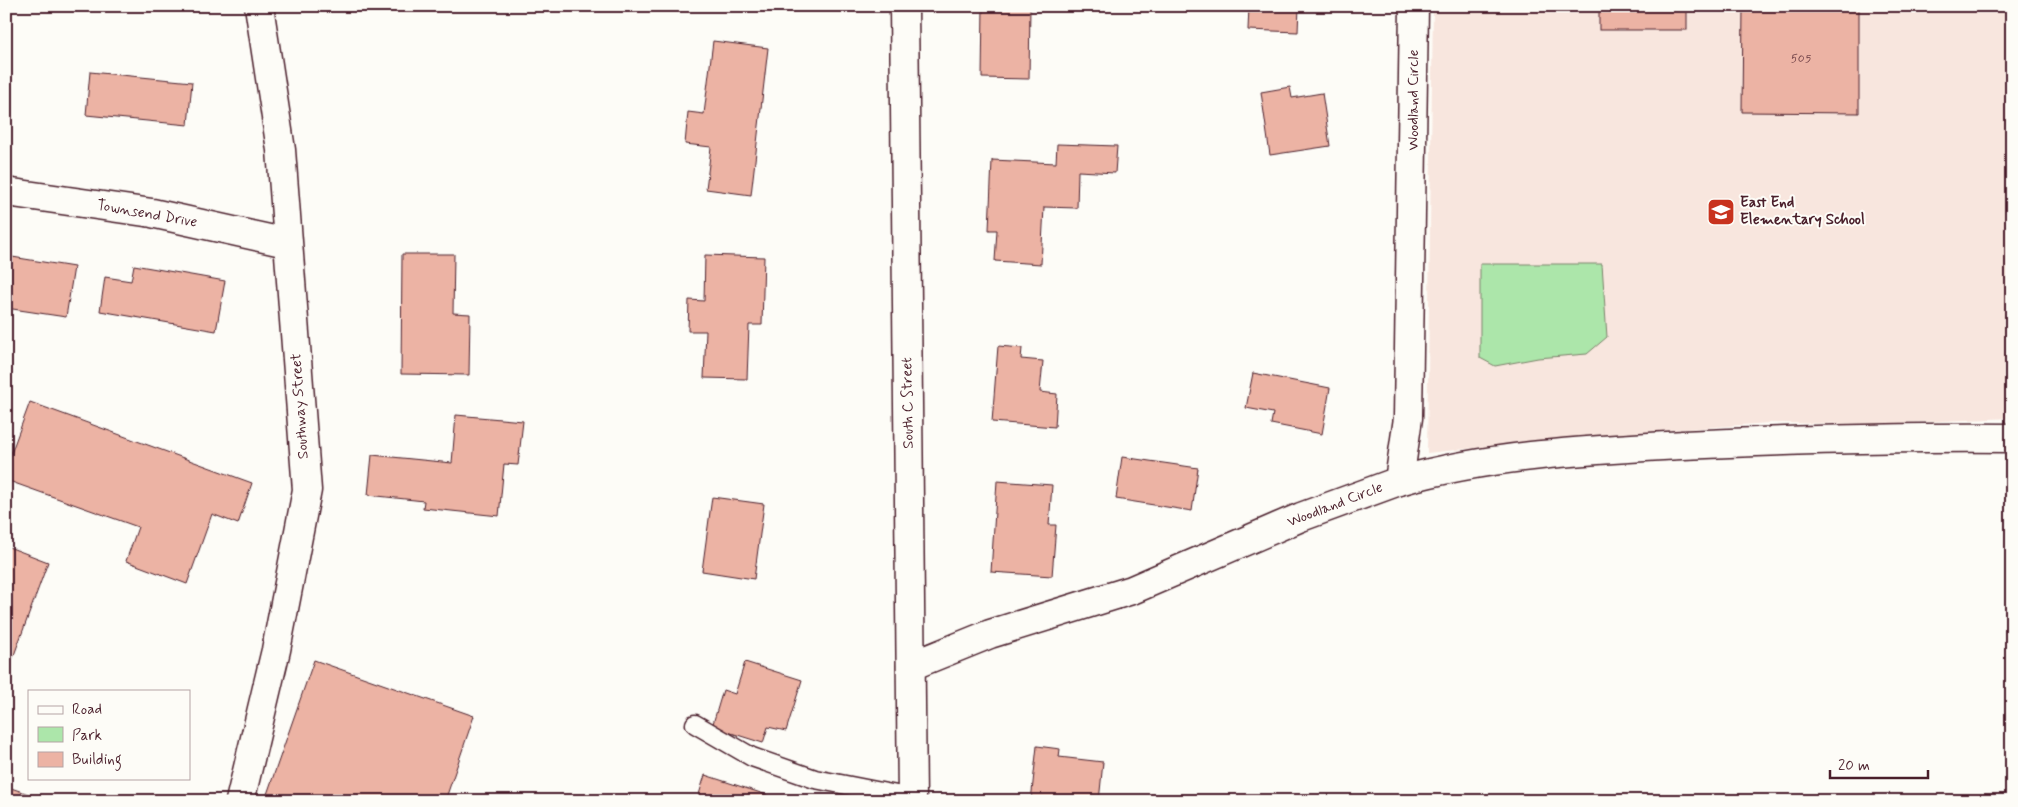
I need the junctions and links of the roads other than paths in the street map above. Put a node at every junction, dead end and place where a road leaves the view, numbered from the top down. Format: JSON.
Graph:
{"nodes":[{"id":1,"x":259,"y":6,"type":"edge"},
{"id":2,"x":904,"y":6,"type":"edge"},
{"id":3,"x":1414,"y":6,"type":"edge"},
{"id":4,"x":6,"y":192,"type":"edge"},
{"id":5,"x":287,"y":242,"type":"junction"},
{"id":6,"x":2012,"y":438,"type":"edge"},
{"id":7,"x":1399,"y":481,"type":"junction"},
{"id":8,"x":911,"y":666,"type":"junction"},
{"id":9,"x":695,"y":724,"type":"dead end"},
{"id":10,"x":912,"y":799,"type":"edge"},
{"id":11,"x":240,"y":801,"type":"edge"}],
"edges":[{"from":1,"to":5,"type":"street","name":"Southway Street"},
{"from":2,"to":8,"type":"street","name":"South C Street"},
{"from":3,"to":7,"type":"street","name":"Woodland Circle"},
{"from":4,"to":5,"type":"street","name":"Townsend Drive"},
{"from":5,"to":11,"type":"street","name":"Southway Street"},
{"from":6,"to":7,"type":"street"},
{"from":7,"to":8,"type":"street","name":"Woodland Circle"},
{"from":8,"to":10,"type":"street","name":"South C Street"},
{"from":9,"to":10,"type":"lane"}]}
